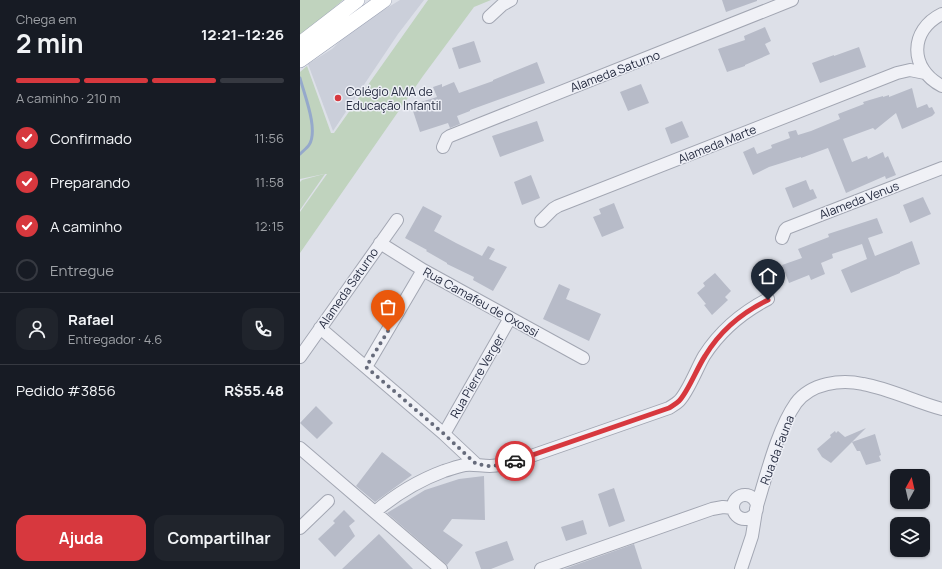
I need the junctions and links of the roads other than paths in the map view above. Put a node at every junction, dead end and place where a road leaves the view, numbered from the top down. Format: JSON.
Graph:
{"nodes":[{"id":1,"x":357,"y":0,"type":"edge"},
{"id":2,"x":384,"y":0,"type":"edge"},
{"id":3,"x":511,"y":0,"type":"edge"},
{"id":4,"x":792,"y":0,"type":"edge"},
{"id":5,"x":942,"y":6,"type":"edge"},
{"id":6,"x":938,"y":16,"type":"edge"},
{"id":7,"x":489,"y":17,"type":"dead end"},
{"id":8,"x":318,"y":39,"type":"junction"},
{"id":9,"x":300,"y":44,"type":"edge"},
{"id":10,"x":917,"y":52,"type":"junction"},
{"id":11,"x":300,"y":60,"type":"edge"},
{"id":12,"x":925,"y":72,"type":"junction"},
{"id":13,"x":897,"y":73,"type":"junction"},
{"id":14,"x":942,"y":86,"type":"edge"},
{"id":15,"x":443,"y":147,"type":"dead end"},
{"id":16,"x":942,"y":168,"type":"edge"},
{"id":17,"x":397,"y":220,"type":"dead end"},
{"id":18,"x":542,"y":221,"type":"dead end"},
{"id":19,"x":782,"y":238,"type":"dead end"},
{"id":20,"x":380,"y":243,"type":"junction"},
{"id":21,"x":423,"y":270,"type":"junction"},
{"id":22,"x":768,"y":300,"type":"dead end"},
{"id":23,"x":510,"y":318,"type":"junction"},
{"id":24,"x":320,"y":328,"type":"junction"},
{"id":25,"x":300,"y":357,"type":"edge"},
{"id":26,"x":583,"y":358,"type":"dead end"},
{"id":27,"x":366,"y":367,"type":"junction"},
{"id":28,"x":942,"y":409,"type":"edge"},
{"id":29,"x":444,"y":434,"type":"junction"},
{"id":30,"x":300,"y":448,"type":"edge"},
{"id":31,"x":476,"y":464,"type":"junction"},
{"id":32,"x":328,"y":501,"type":"dead end"},
{"id":33,"x":756,"y":510,"type":"junction"},
{"id":34,"x":375,"y":512,"type":"junction"},
{"id":35,"x":736,"y":512,"type":"junction"},
{"id":36,"x":300,"y":528,"type":"edge"},
{"id":37,"x":747,"y":548,"type":"junction"},
{"id":38,"x":441,"y":569,"type":"edge"},
{"id":39,"x":541,"y":569,"type":"edge"},
{"id":40,"x":741,"y":569,"type":"edge"}],
"edges":[{"from":1,"to":8,"type":"main road"},
{"from":2,"to":8,"type":"main road"},
{"from":3,"to":7,"type":"street"},
{"from":4,"to":15,"type":"street","name":"Alameda Saturno"},
{"from":5,"to":6,"type":"street"},
{"from":6,"to":10,"type":"street"},
{"from":8,"to":9,"type":"main road"},
{"from":8,"to":11,"type":"main road"},
{"from":10,"to":12,"type":"street"},
{"from":10,"to":13,"type":"street","name":"Alameda Marte"},
{"from":12,"to":13,"type":"street","name":"Alameda Marte"},
{"from":12,"to":14,"type":"street"},
{"from":13,"to":18,"type":"street","name":"Alameda Marte"},
{"from":16,"to":19,"type":"street","name":"Alameda Venus"},
{"from":17,"to":20,"type":"street","name":"Alameda Saturno"},
{"from":20,"to":21,"type":"street","name":"Rua Camafeu de Oxossi"},
{"from":20,"to":24,"type":"street","name":"Alameda Saturno"},
{"from":21,"to":23,"type":"street","name":"Rua Camafeu de Oxossi"},
{"from":21,"to":27,"type":"street"},
{"from":22,"to":31,"type":"street"},
{"from":23,"to":26,"type":"street","name":"Rua Camafeu de Oxossi"},
{"from":23,"to":29,"type":"street","name":"Rua Pierre Verger"},
{"from":24,"to":25,"type":"street","name":"Alameda Saturno"},
{"from":24,"to":27,"type":"street"},
{"from":27,"to":29,"type":"street"},
{"from":28,"to":33,"type":"street","name":"Rua da Fauna"},
{"from":29,"to":31,"type":"street"},
{"from":30,"to":34,"type":"street"},
{"from":31,"to":34,"type":"street"},
{"from":32,"to":36,"type":"street"},
{"from":33,"to":35,"type":"street"},
{"from":33,"to":35,"type":"street"},
{"from":33,"to":37,"type":"street","name":"Rua da Fauna"},
{"from":34,"to":38,"type":"street"},
{"from":35,"to":37,"type":"street"},
{"from":35,"to":39,"type":"street"},
{"from":37,"to":40,"type":"street","name":"Rua da Fauna"}]}
